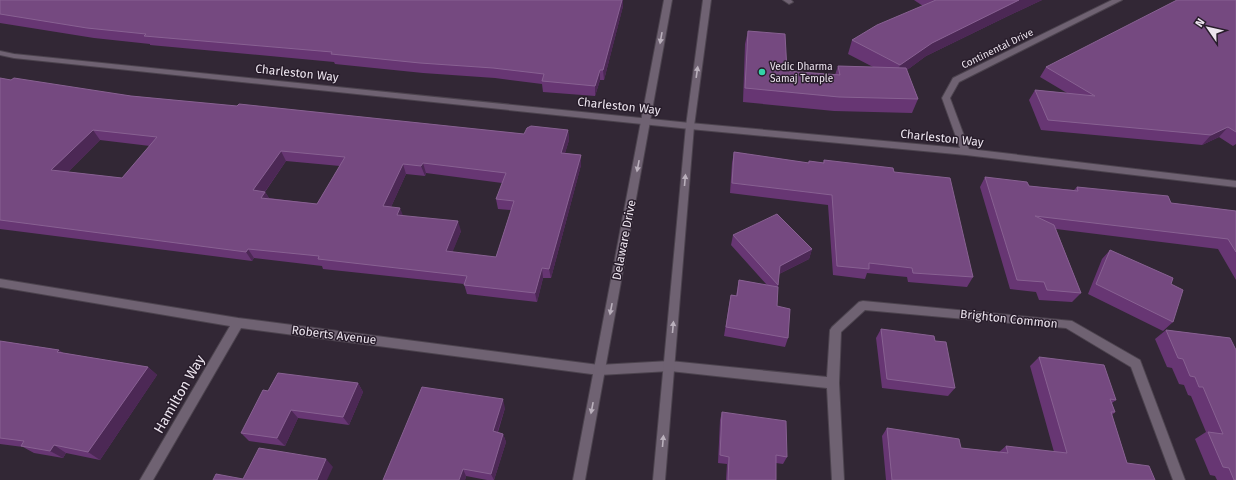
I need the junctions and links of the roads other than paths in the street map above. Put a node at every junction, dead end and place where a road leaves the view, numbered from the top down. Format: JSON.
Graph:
{"nodes":[{"id":1,"x":668,"y":0,"type":"edge"},
{"id":2,"x":707,"y":0,"type":"edge"},
{"id":3,"x":1118,"y":0,"type":"edge"},
{"id":4,"x":0,"y":53,"type":"edge"},
{"id":5,"x":646,"y":121,"type":"junction"},
{"id":6,"x":690,"y":126,"type":"junction"},
{"id":7,"x":966,"y":152,"type":"junction"},
{"id":8,"x":1236,"y":184,"type":"edge"},
{"id":9,"x":0,"y":283,"type":"edge"},
{"id":10,"x":238,"y":323,"type":"junction"},
{"id":11,"x":670,"y":366,"type":"junction"},
{"id":12,"x":600,"y":370,"type":"junction"},
{"id":13,"x":832,"y":383,"type":"junction"},
{"id":14,"x":146,"y":480,"type":"edge"},
{"id":15,"x":578,"y":480,"type":"edge"},
{"id":16,"x":659,"y":480,"type":"edge"},
{"id":17,"x":838,"y":480,"type":"edge"},
{"id":18,"x":1179,"y":480,"type":"edge"}],
"edges":[{"from":1,"to":5,"type":"street","name":"Delaware Drive","one_way":true},
{"from":6,"to":2,"type":"street","one_way":true},
{"from":3,"to":7,"type":"street","name":"Continental Drive"},
{"from":4,"to":5,"type":"street","name":"Charleston Way"},
{"from":5,"to":6,"type":"street","name":"Charleston Way"},
{"from":5,"to":12,"type":"street","name":"Delaware Drive","one_way":true},
{"from":6,"to":7,"type":"street","name":"Charleston Way"},
{"from":11,"to":6,"type":"street","one_way":true},
{"from":7,"to":8,"type":"street","name":"Charleston Way"},
{"from":9,"to":10,"type":"street","name":"Roberts Avenue"},
{"from":10,"to":12,"type":"street","name":"Roberts Avenue"},
{"from":10,"to":14,"type":"street","name":"Hamilton Way"},
{"from":11,"to":12,"type":"street","name":"Roberts Avenue"},
{"from":11,"to":13,"type":"street"},
{"from":16,"to":11,"type":"street","one_way":true},
{"from":12,"to":15,"type":"street","name":"Delaware Drive","one_way":true},
{"from":13,"to":17,"type":"street","name":"Brighton Common"},
{"from":13,"to":18,"type":"street","name":"Brighton Common"}]}
